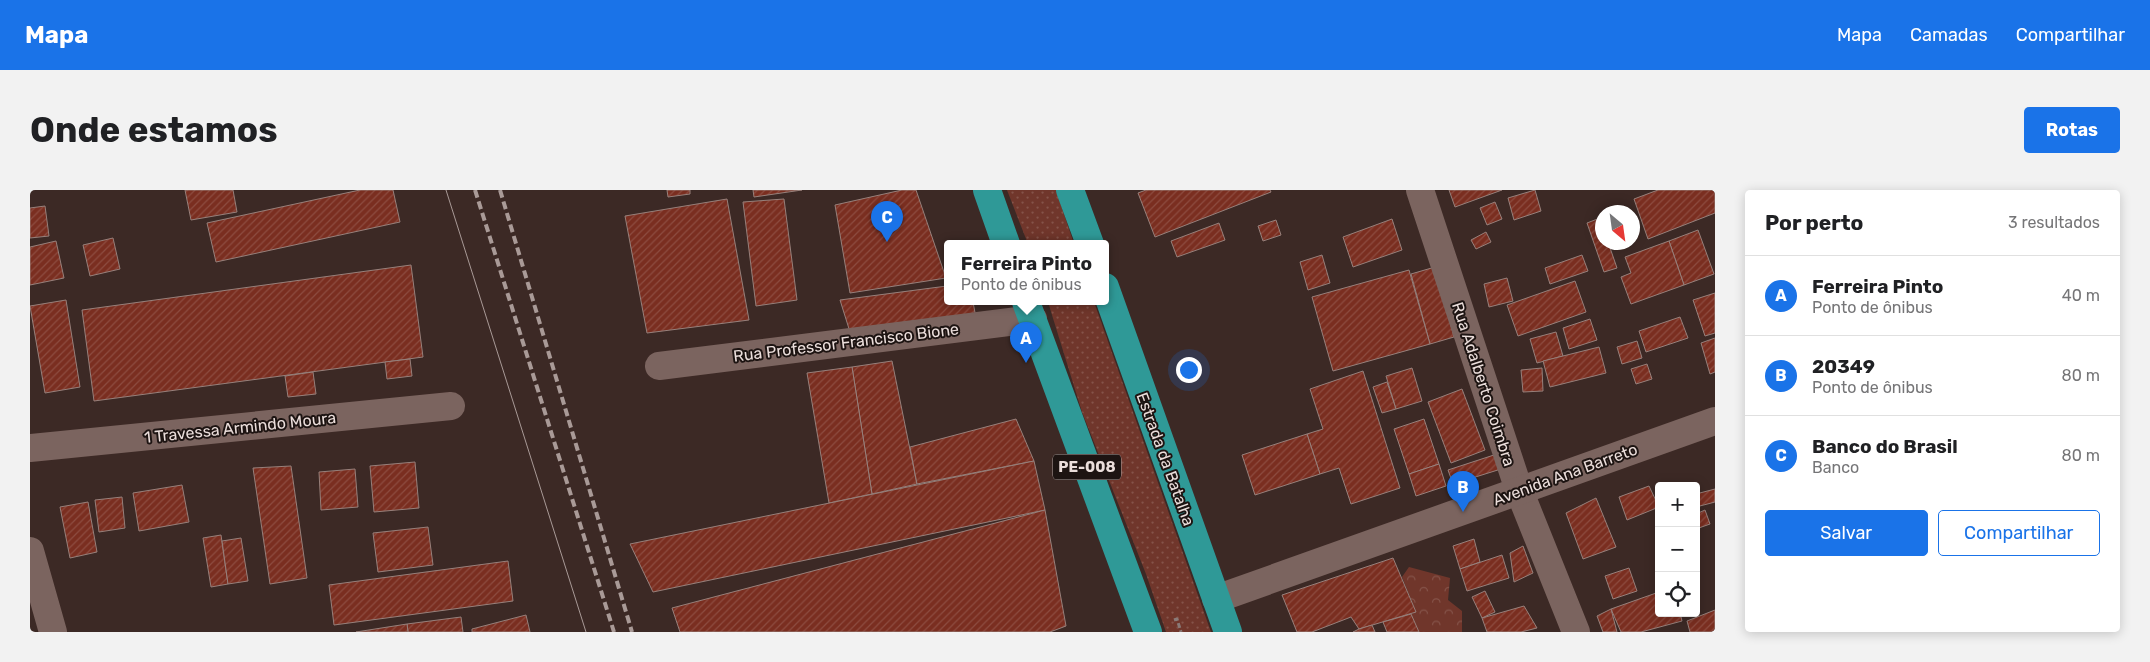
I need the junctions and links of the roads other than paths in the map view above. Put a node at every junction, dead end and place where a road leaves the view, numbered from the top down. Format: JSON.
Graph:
{"nodes":[{"id":1,"x":987,"y":190,"type":"edge"},
{"id":2,"x":1070,"y":190,"type":"edge"},
{"id":3,"x":1420,"y":190,"type":"edge"},
{"id":4,"x":1005,"y":240,"type":"edge"},
{"id":5,"x":1089,"y":240,"type":"edge"},
{"id":6,"x":1109,"y":298,"type":"edge"},
{"id":7,"x":1030,"y":310,"type":"edge"},
{"id":8,"x":659,"y":366,"type":"dead end"},
{"id":9,"x":451,"y":406,"type":"dead end"},
{"id":10,"x":1715,"y":420,"type":"edge"},
{"id":11,"x":30,"y":448,"type":"edge"},
{"id":12,"x":1519,"y":490,"type":"junction"},
{"id":13,"x":30,"y":552,"type":"edge"},
{"id":14,"x":1216,"y":599,"type":"junction"},
{"id":15,"x":53,"y":632,"type":"edge"},
{"id":16,"x":1148,"y":632,"type":"edge"},
{"id":17,"x":1228,"y":632,"type":"edge"},
{"id":18,"x":1576,"y":632,"type":"edge"}],
"edges":[{"from":1,"to":4,"type":"highway"},
{"from":2,"to":5,"type":"highway"},
{"from":3,"to":12,"type":"street","name":"Rua Adalberto Coimbra"},
{"from":6,"to":14,"type":"highway","name":"Estrada da Batalha"},
{"from":7,"to":8,"type":"street","name":"Rua Professor Francisco Bione"},
{"from":7,"to":16,"type":"highway","number":"PE-008"},
{"from":9,"to":11,"type":"street","name":"1 Travessa Armindo Moura"},
{"from":10,"to":12,"type":"street","name":"Avenida Ana Barreto"},
{"from":12,"to":14,"type":"street","name":"Avenida Ana Barreto"},
{"from":12,"to":18,"type":"street","name":"Rua Adalberto Coimbra"},
{"from":13,"to":15,"type":"street"},
{"from":14,"to":17,"type":"highway","name":"Estrada da Batalha"}]}
